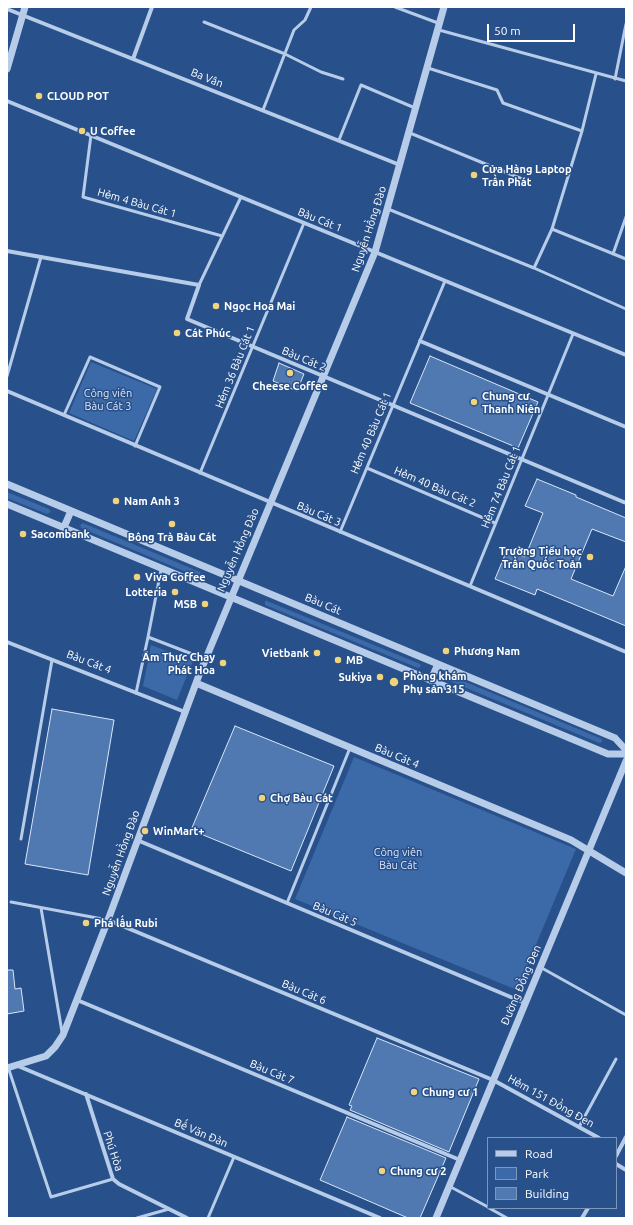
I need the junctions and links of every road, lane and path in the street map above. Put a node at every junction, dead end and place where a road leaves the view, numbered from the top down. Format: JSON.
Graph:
{"nodes":[{"id":1,"x":25,"y":7,"type":"edge"},
{"id":2,"x":152,"y":7,"type":"edge"},
{"id":3,"x":311,"y":7,"type":"edge"},
{"id":4,"x":395,"y":7,"type":"edge"},
{"id":5,"x":444,"y":7,"type":"edge"},
{"id":6,"x":7,"y":9,"type":"edge"},
{"id":7,"x":22,"y":14,"type":"junction"},
{"id":8,"x":204,"y":22,"type":"dead end"},
{"id":9,"x":626,"y":24,"type":"edge"},
{"id":10,"x":439,"y":26,"type":"junction"},
{"id":11,"x":285,"y":54,"type":"junction"},
{"id":12,"x":133,"y":59,"type":"junction"},
{"id":13,"x":428,"y":68,"type":"junction"},
{"id":14,"x":7,"y":69,"type":"edge"},
{"id":15,"x":596,"y":74,"type":"junction"},
{"id":16,"x":615,"y":78,"type":"junction"},
{"id":17,"x":343,"y":79,"type":"dead end"},
{"id":18,"x":626,"y":81,"type":"edge"},
{"id":19,"x":7,"y":101,"type":"edge"},
{"id":20,"x":417,"y":108,"type":"junction"},
{"id":21,"x":263,"y":110,"type":"junction"},
{"id":22,"x":582,"y":131,"type":"junction"},
{"id":23,"x":410,"y":133,"type":"junction"},
{"id":24,"x":91,"y":135,"type":"junction"},
{"id":25,"x":339,"y":140,"type":"junction"},
{"id":26,"x":400,"y":165,"type":"junction"},
{"id":27,"x":527,"y":181,"type":"dead end"},
{"id":28,"x":241,"y":197,"type":"junction"},
{"id":29,"x":388,"y":208,"type":"junction"},
{"id":30,"x":626,"y":217,"type":"edge"},
{"id":31,"x":304,"y":223,"type":"junction"},
{"id":32,"x":552,"y":229,"type":"junction"},
{"id":33,"x":222,"y":236,"type":"junction"},
{"id":34,"x":7,"y":251,"type":"edge"},
{"id":35,"x":375,"y":252,"type":"junction"},
{"id":36,"x":613,"y":254,"type":"junction"},
{"id":37,"x":41,"y":257,"type":"junction"},
{"id":38,"x":626,"y":259,"type":"edge"},
{"id":39,"x":534,"y":268,"type":"junction"},
{"id":40,"x":445,"y":281,"type":"junction"},
{"id":41,"x":199,"y":285,"type":"junction"},
{"id":42,"x":626,"y":309,"type":"edge"},
{"id":43,"x":573,"y":334,"type":"junction"},
{"id":44,"x":420,"y":341,"type":"junction"},
{"id":45,"x":253,"y":347,"type":"junction"},
{"id":46,"x":626,"y":355,"type":"edge"},
{"id":47,"x":7,"y":376,"type":"edge"},
{"id":48,"x":323,"y":376,"type":"junction"},
{"id":49,"x":7,"y":391,"type":"edge"},
{"id":50,"x":548,"y":394,"type":"junction"},
{"id":51,"x":393,"y":406,"type":"junction"},
{"id":52,"x":64,"y":415,"type":"junction"},
{"id":53,"x":626,"y":427,"type":"edge"},
{"id":54,"x":135,"y":446,"type":"junction"},
{"id":55,"x":522,"y":459,"type":"junction"},
{"id":56,"x":367,"y":468,"type":"junction"},
{"id":57,"x":200,"y":473,"type":"junction"},
{"id":58,"x":7,"y":484,"type":"edge"},
{"id":59,"x":270,"y":503,"type":"junction"},
{"id":60,"x":626,"y":503,"type":"edge"},
{"id":61,"x":7,"y":504,"type":"edge"},
{"id":62,"x":71,"y":511,"type":"junction"},
{"id":63,"x":496,"y":523,"type":"junction"},
{"id":64,"x":64,"y":527,"type":"junction"},
{"id":65,"x":340,"y":532,"type":"junction"},
{"id":66,"x":162,"y":568,"type":"junction"},
{"id":67,"x":237,"y":580,"type":"junction"},
{"id":68,"x":470,"y":586,"type":"junction"},
{"id":69,"x":230,"y":596,"type":"junction"},
{"id":70,"x":148,"y":637,"type":"junction"},
{"id":71,"x":7,"y":642,"type":"edge"},
{"id":72,"x":626,"y":652,"type":"edge"},
{"id":73,"x":205,"y":659,"type":"junction"},
{"id":74,"x":52,"y":660,"type":"junction"},
{"id":75,"x":438,"y":664,"type":"junction"},
{"id":76,"x":431,"y":680,"type":"junction"},
{"id":77,"x":196,"y":683,"type":"junction"},
{"id":78,"x":136,"y":693,"type":"junction"},
{"id":79,"x":185,"y":712,"type":"junction"},
{"id":80,"x":350,"y":748,"type":"junction"},
{"id":81,"x":626,"y":750,"type":"edge"},
{"id":82,"x":626,"y":754,"type":"edge"},
{"id":83,"x":626,"y":761,"type":"edge"},
{"id":84,"x":21,"y":839,"type":"dead end"},
{"id":85,"x":137,"y":840,"type":"junction"},
{"id":86,"x":588,"y":851,"type":"junction"},
{"id":87,"x":626,"y":873,"type":"edge"},
{"id":88,"x":11,"y":902,"type":"dead end"},
{"id":89,"x":287,"y":903,"type":"junction"},
{"id":90,"x":41,"y":908,"type":"junction"},
{"id":91,"x":108,"y":920,"type":"junction"},
{"id":92,"x":540,"y":967,"type":"junction"},
{"id":93,"x":77,"y":1000,"type":"junction"},
{"id":94,"x":525,"y":1003,"type":"junction"},
{"id":95,"x":626,"y":1015,"type":"edge"},
{"id":96,"x":63,"y":1035,"type":"junction"},
{"id":97,"x":616,"y":1060,"type":"dead end"},
{"id":98,"x":16,"y":1065,"type":"junction"},
{"id":99,"x":7,"y":1067,"type":"edge"},
{"id":100,"x":493,"y":1080,"type":"junction"},
{"id":101,"x":86,"y":1094,"type":"junction"},
{"id":102,"x":579,"y":1126,"type":"junction"},
{"id":103,"x":597,"y":1137,"type":"edge"},
{"id":104,"x":626,"y":1137,"type":"edge"},
{"id":105,"x":618,"y":1148,"type":"edge"},
{"id":106,"x":234,"y":1157,"type":"junction"},
{"id":107,"x":460,"y":1160,"type":"junction"},
{"id":108,"x":617,"y":1165,"type":"edge"},
{"id":109,"x":626,"y":1170,"type":"edge"},
{"id":110,"x":113,"y":1179,"type":"junction"},
{"id":111,"x":449,"y":1186,"type":"junction"},
{"id":112,"x":487,"y":1207,"type":"edge"},
{"id":113,"x":169,"y":1209,"type":"junction"},
{"id":114,"x":490,"y":1209,"type":"edge"},
{"id":115,"x":587,"y":1209,"type":"edge"},
{"id":116,"x":137,"y":1218,"type":"edge"},
{"id":117,"x":187,"y":1218,"type":"edge"},
{"id":118,"x":208,"y":1218,"type":"edge"},
{"id":119,"x":380,"y":1218,"type":"edge"},
{"id":120,"x":436,"y":1218,"type":"edge"},
{"id":121,"x":507,"y":1218,"type":"edge"},
{"id":122,"x":582,"y":1218,"type":"edge"}],
"edges":[{"from":1,"to":7,"type":"street"},
{"from":2,"to":12,"type":"street"},
{"from":3,"to":11,"type":"lane"},
{"from":4,"to":10,"type":"lane"},
{"from":5,"to":10,"type":"street","name":"Nguyễn Hồng Đào"},
{"from":6,"to":7,"type":"street","name":"Ba Vân"},
{"from":7,"to":12,"type":"street","name":"Ba Vân"},
{"from":7,"to":14,"type":"street"},
{"from":8,"to":11,"type":"lane"},
{"from":9,"to":16,"type":"lane"},
{"from":10,"to":13,"type":"street","name":"Nguyễn Hồng Đào"},
{"from":10,"to":15,"type":"lane"},
{"from":11,"to":17,"type":"lane"},
{"from":11,"to":21,"type":"lane"},
{"from":12,"to":21,"type":"street","name":"Ba Vân"},
{"from":13,"to":20,"type":"street","name":"Nguyễn Hồng Đào"},
{"from":13,"to":22,"type":"lane"},
{"from":15,"to":16,"type":"lane"},
{"from":15,"to":22,"type":"lane"},
{"from":16,"to":18,"type":"lane"},
{"from":19,"to":24,"type":"street","name":"Bàu Cát 1"},
{"from":20,"to":23,"type":"street","name":"Nguyễn Hồng Đào"},
{"from":20,"to":25,"type":"lane"},
{"from":21,"to":25,"type":"street","name":"Ba Vân"},
{"from":22,"to":32,"type":"lane"},
{"from":23,"to":26,"type":"street","name":"Nguyễn Hồng Đào"},
{"from":23,"to":27,"type":"lane"},
{"from":24,"to":28,"type":"street","name":"Bàu Cát 1"},
{"from":24,"to":33,"type":"lane","name":"Hẻm 4 Bàu Cát 1"},
{"from":25,"to":26,"type":"street","name":"Ba Vân"},
{"from":26,"to":29,"type":"street","name":"Nguyễn Hồng Đào"},
{"from":28,"to":31,"type":"street","name":"Bàu Cát 1"},
{"from":28,"to":33,"type":"lane"},
{"from":29,"to":35,"type":"street","name":"Nguyễn Hồng Đào"},
{"from":29,"to":39,"type":"lane"},
{"from":30,"to":36,"type":"lane"},
{"from":31,"to":35,"type":"street","name":"Bàu Cát 1"},
{"from":31,"to":45,"type":"lane","name":"Hẻm 36 Bàu Cát 1"},
{"from":32,"to":36,"type":"lane"},
{"from":32,"to":39,"type":"lane"},
{"from":33,"to":41,"type":"lane"},
{"from":34,"to":37,"type":"street"},
{"from":35,"to":40,"type":"street","name":"Bàu Cát 1"},
{"from":35,"to":48,"type":"street","name":"Nguyễn Hồng Đào"},
{"from":36,"to":38,"type":"lane"},
{"from":37,"to":41,"type":"street"},
{"from":37,"to":47,"type":"lane"},
{"from":39,"to":42,"type":"lane"},
{"from":40,"to":43,"type":"street","name":"Bàu Cát 1"},
{"from":40,"to":44,"type":"lane","name":"Hẻm 40 Bàu Cát 1"},
{"from":41,"to":45,"type":"street","name":"Bàu Cát 2"},
{"from":43,"to":46,"type":"street","name":"Bàu Cát 1"},
{"from":43,"to":50,"type":"lane","name":"Hẻm 74 Bàu Cát 1"},
{"from":44,"to":50,"type":"street"},
{"from":44,"to":51,"type":"lane","name":"Hẻm 40 Bàu Cát 1"},
{"from":45,"to":48,"type":"street","name":"Bàu Cát 2"},
{"from":45,"to":57,"type":"lane","name":"Hẻm 36 Bàu Cát 1"},
{"from":48,"to":51,"type":"street","name":"Bàu Cát 2"},
{"from":48,"to":59,"type":"street","name":"Nguyễn Hồng Đào"},
{"from":49,"to":52,"type":"street","name":"Bàu Cát 3"},
{"from":50,"to":53,"type":"street"},
{"from":50,"to":55,"type":"lane","name":"Hẻm 74 Bàu Cát 1"},
{"from":51,"to":55,"type":"street","name":"Bàu Cát 2"},
{"from":51,"to":56,"type":"lane","name":"Hẻm 40 Bàu Cát 1"},
{"from":52,"to":54,"type":"street","name":"Bàu Cát 3"},
{"from":52,"to":54,"type":"lane"},
{"from":54,"to":57,"type":"street","name":"Bàu Cát 3"},
{"from":55,"to":60,"type":"street","name":"Bàu Cát 2"},
{"from":55,"to":63,"type":"lane","name":"Hẻm 74 Bàu Cát 1"},
{"from":56,"to":63,"type":"lane","name":"Hẻm 40 Bàu Cát 2"},
{"from":56,"to":65,"type":"lane","name":"Hẻm 40 Bàu Cát 1"},
{"from":57,"to":59,"type":"street","name":"Bàu Cát 3"},
{"from":58,"to":62,"type":"street","name":"Bàu Cát"},
{"from":59,"to":65,"type":"street","name":"Bàu Cát 3"},
{"from":59,"to":67,"type":"street","name":"Nguyễn Hồng Đào"},
{"from":61,"to":64,"type":"street"},
{"from":62,"to":64,"type":"street"},
{"from":62,"to":67,"type":"street","name":"Bàu Cát"},
{"from":63,"to":68,"type":"lane","name":"Hẻm 74 Bàu Cát 1"},
{"from":64,"to":66,"type":"street"},
{"from":65,"to":68,"type":"street","name":"Bàu Cát 3"},
{"from":66,"to":69,"type":"street"},
{"from":66,"to":70,"type":"lane"},
{"from":67,"to":69,"type":"street","name":"Nguyễn Hồng Đào"},
{"from":67,"to":75,"type":"street","name":"Bàu Cát"},
{"from":68,"to":72,"type":"street","name":"Bàu Cát 3"},
{"from":69,"to":73,"type":"street","name":"Nguyễn Hồng Đào"},
{"from":69,"to":76,"type":"street"},
{"from":70,"to":73,"type":"lane"},
{"from":70,"to":78,"type":"lane"},
{"from":71,"to":74,"type":"street","name":"Bàu Cát 4"},
{"from":73,"to":77,"type":"street","name":"Nguyễn Hồng Đào"},
{"from":74,"to":78,"type":"street","name":"Bàu Cát 4"},
{"from":74,"to":84,"type":"lane"},
{"from":75,"to":76,"type":"street"},
{"from":75,"to":81,"type":"street","name":"Bàu Cát"},
{"from":76,"to":82,"type":"street"},
{"from":77,"to":79,"type":"street","name":"Nguyễn Hồng Đào"},
{"from":77,"to":80,"type":"street","name":"Bàu Cát 4"},
{"from":78,"to":79,"type":"street","name":"Bàu Cát 4"},
{"from":79,"to":85,"type":"street","name":"Nguyễn Hồng Đào"},
{"from":80,"to":86,"type":"street","name":"Bàu Cát 4"},
{"from":80,"to":89,"type":"lane"},
{"from":83,"to":86,"type":"street","name":"Đường Đồng Đen"},
{"from":85,"to":89,"type":"street","name":"Bàu Cát 5"},
{"from":85,"to":91,"type":"street","name":"Nguyễn Hồng Đào"},
{"from":86,"to":87,"type":"street","name":"Bàu Cát 4"},
{"from":86,"to":92,"type":"street","name":"Đường Đồng Đen"},
{"from":88,"to":90,"type":"lane"},
{"from":89,"to":94,"type":"street","name":"Bàu Cát 5"},
{"from":90,"to":91,"type":"lane"},
{"from":90,"to":96,"type":"lane"},
{"from":91,"to":93,"type":"street","name":"Nguyễn Hồng Đào"},
{"from":91,"to":100,"type":"street","name":"Bàu Cát 6"},
{"from":92,"to":94,"type":"street","name":"Đường Đồng Đen"},
{"from":92,"to":95,"type":"lane"},
{"from":93,"to":96,"type":"street","name":"Nguyễn Hồng Đào"},
{"from":93,"to":107,"type":"street","name":"Bàu Cát 7"},
{"from":94,"to":100,"type":"street","name":"Đường Đồng Đen"},
{"from":96,"to":98,"type":"street","name":"Nguyễn Hồng Đào"},
{"from":97,"to":102,"type":"lane"},
{"from":98,"to":99,"type":"street","name":"Nguyễn Hồng Đào"},
{"from":98,"to":101,"type":"street","name":"Bế Văn Đàn"},
{"from":99,"to":110,"type":"lane"},
{"from":100,"to":102,"type":"street","name":"Hẻm 151 Đồng Đen"},
{"from":100,"to":107,"type":"street","name":"Đường Đồng Đen"},
{"from":101,"to":106,"type":"street","name":"Bế Văn Đàn"},
{"from":101,"to":110,"type":"street","name":"Phú Hòa"},
{"from":102,"to":103,"type":"street","name":"Hẻm 151 Đồng Đen"},
{"from":104,"to":105,"type":"street"},
{"from":106,"to":118,"type":"lane"},
{"from":106,"to":119,"type":"street","name":"Bế Văn Đàn"},
{"from":107,"to":111,"type":"street","name":"Đường Đồng Đen"},
{"from":108,"to":109,"type":"street"},
{"from":110,"to":113,"type":"street","name":"Phú Hòa"},
{"from":111,"to":112,"type":"lane"},
{"from":111,"to":120,"type":"street","name":"Đường Đồng Đen"},
{"from":113,"to":116,"type":"lane"},
{"from":113,"to":117,"type":"street","name":"Phú Hòa"},
{"from":114,"to":121,"type":"lane"},
{"from":115,"to":122,"type":"street"}]}
